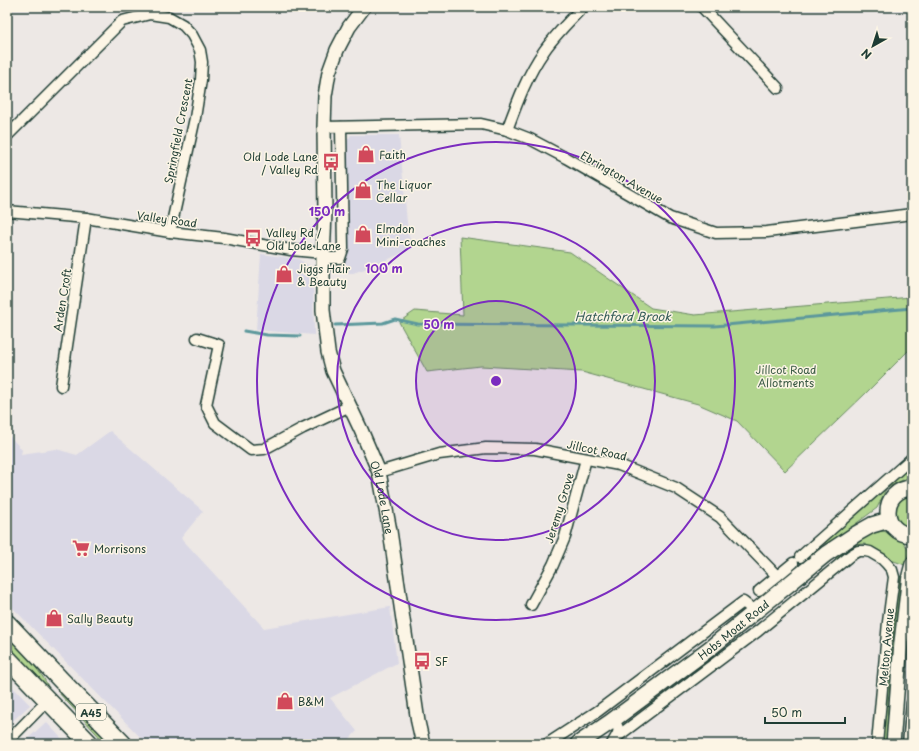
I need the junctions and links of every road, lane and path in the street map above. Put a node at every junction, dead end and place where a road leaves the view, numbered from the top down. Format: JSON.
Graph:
{"nodes":[{"id":1,"x":364,"y":7,"type":"edge"},
{"id":2,"x":583,"y":7,"type":"edge"},
{"id":3,"x":702,"y":7,"type":"edge"},
{"id":4,"x":778,"y":88,"type":"dead end"},
{"id":5,"x":324,"y":127,"type":"junction"},
{"id":6,"x":341,"y":127,"type":"junction"},
{"id":7,"x":507,"y":130,"type":"junction"},
{"id":8,"x":7,"y":136,"type":"edge"},
{"id":9,"x":7,"y":211,"type":"edge"},
{"id":10,"x":912,"y":214,"type":"edge"},
{"id":11,"x":86,"y":218,"type":"junction"},
{"id":12,"x":170,"y":232,"type":"junction"},
{"id":13,"x":323,"y":255,"type":"junction"},
{"id":14,"x":197,"y":338,"type":"dead end"},
{"id":15,"x":61,"y":386,"type":"dead end"},
{"id":16,"x":350,"y":406,"type":"junction"},
{"id":17,"x":912,"y":458,"type":"edge"},
{"id":18,"x":586,"y":459,"type":"junction"},
{"id":19,"x":379,"y":472,"type":"junction"},
{"id":20,"x":912,"y":488,"type":"edge"},
{"id":21,"x":889,"y":520,"type":"junction"},
{"id":22,"x":912,"y":535,"type":"edge"},
{"id":23,"x":892,"y":570,"type":"junction"},
{"id":24,"x":910,"y":570,"type":"edge"},
{"id":25,"x":777,"y":576,"type":"junction"},
{"id":26,"x":759,"y":590,"type":"dead end"},
{"id":27,"x":531,"y":605,"type":"dead end"},
{"id":28,"x":756,"y":612,"type":"junction"},
{"id":29,"x":7,"y":623,"type":"edge"},
{"id":30,"x":7,"y":658,"type":"edge"},
{"id":31,"x":53,"y":689,"type":"junction"},
{"id":32,"x":912,"y":703,"type":"edge"},
{"id":33,"x":614,"y":720,"type":"junction"},
{"id":34,"x":615,"y":740,"type":"edge"},
{"id":35,"x":7,"y":742,"type":"edge"},
{"id":36,"x":909,"y":743,"type":"edge"},
{"id":37,"x":90,"y":744,"type":"edge"},
{"id":38,"x":102,"y":744,"type":"edge"},
{"id":39,"x":123,"y":744,"type":"edge"},
{"id":40,"x":423,"y":744,"type":"edge"},
{"id":41,"x":547,"y":744,"type":"edge"},
{"id":42,"x":578,"y":744,"type":"edge"},
{"id":43,"x":878,"y":744,"type":"edge"},
{"id":44,"x":893,"y":744,"type":"edge"}],
"edges":[{"from":1,"to":5,"type":"street","name":"Old Lode Lane"},
{"from":2,"to":7,"type":"street"},
{"from":3,"to":4,"type":"street"},
{"from":5,"to":6,"type":"street","name":"Ebrington Avenue"},
{"from":5,"to":13,"type":"street","name":"Old Lode Lane"},
{"from":6,"to":7,"type":"street","name":"Ebrington Avenue"},
{"from":6,"to":13,"type":"street"},
{"from":7,"to":10,"type":"street","name":"Ebrington Avenue"},
{"from":8,"to":12,"type":"street","name":"Springfield Crescent"},
{"from":9,"to":11,"type":"street","name":"Valley Road"},
{"from":11,"to":12,"type":"street","name":"Valley Road"},
{"from":11,"to":15,"type":"street","name":"Arden Croft"},
{"from":12,"to":13,"type":"street","name":"Valley Road"},
{"from":13,"to":16,"type":"street","name":"Old Lode Lane"},
{"from":14,"to":16,"type":"street"},
{"from":16,"to":19,"type":"street","name":"Old Lode Lane"},
{"from":17,"to":25,"type":"street"},
{"from":18,"to":19,"type":"street","name":"Jillcot Road"},
{"from":18,"to":25,"type":"street","name":"Jillcot Road"},
{"from":18,"to":27,"type":"street","name":"Jeremy Grove"},
{"from":19,"to":40,"type":"street","name":"Old Lode Lane"},
{"from":20,"to":21,"type":"main road"},
{"from":21,"to":22,"type":"main road"},
{"from":21,"to":28,"type":"main road","name":"Hobs Moat Road"},
{"from":23,"to":24,"type":"street"},
{"from":23,"to":34,"type":"street","name":"Hobs Moat Road"},
{"from":23,"to":43,"type":"street","name":"Melton Avenue"},
{"from":24,"to":44,"type":"street","name":"Melton Avenue"},
{"from":25,"to":26,"type":"street"},
{"from":28,"to":33,"type":"main road","name":"Hobs Moat Road"},
{"from":28,"to":41,"type":"street","name":"Hobs Moat Road"},
{"from":29,"to":31,"type":"highway"},
{"from":30,"to":31,"type":"highway","number":"A45"},
{"from":31,"to":35,"type":"street"},
{"from":31,"to":37,"type":"highway","number":"A45"},
{"from":31,"to":38,"type":"highway"},
{"from":31,"to":39,"type":"highway","number":"A45"},
{"from":32,"to":36,"type":"street"},
{"from":33,"to":34,"type":"street"},
{"from":33,"to":42,"type":"main road","name":"Hobs Moat Road"},
{"from":36,"to":44,"type":"street"}]}
